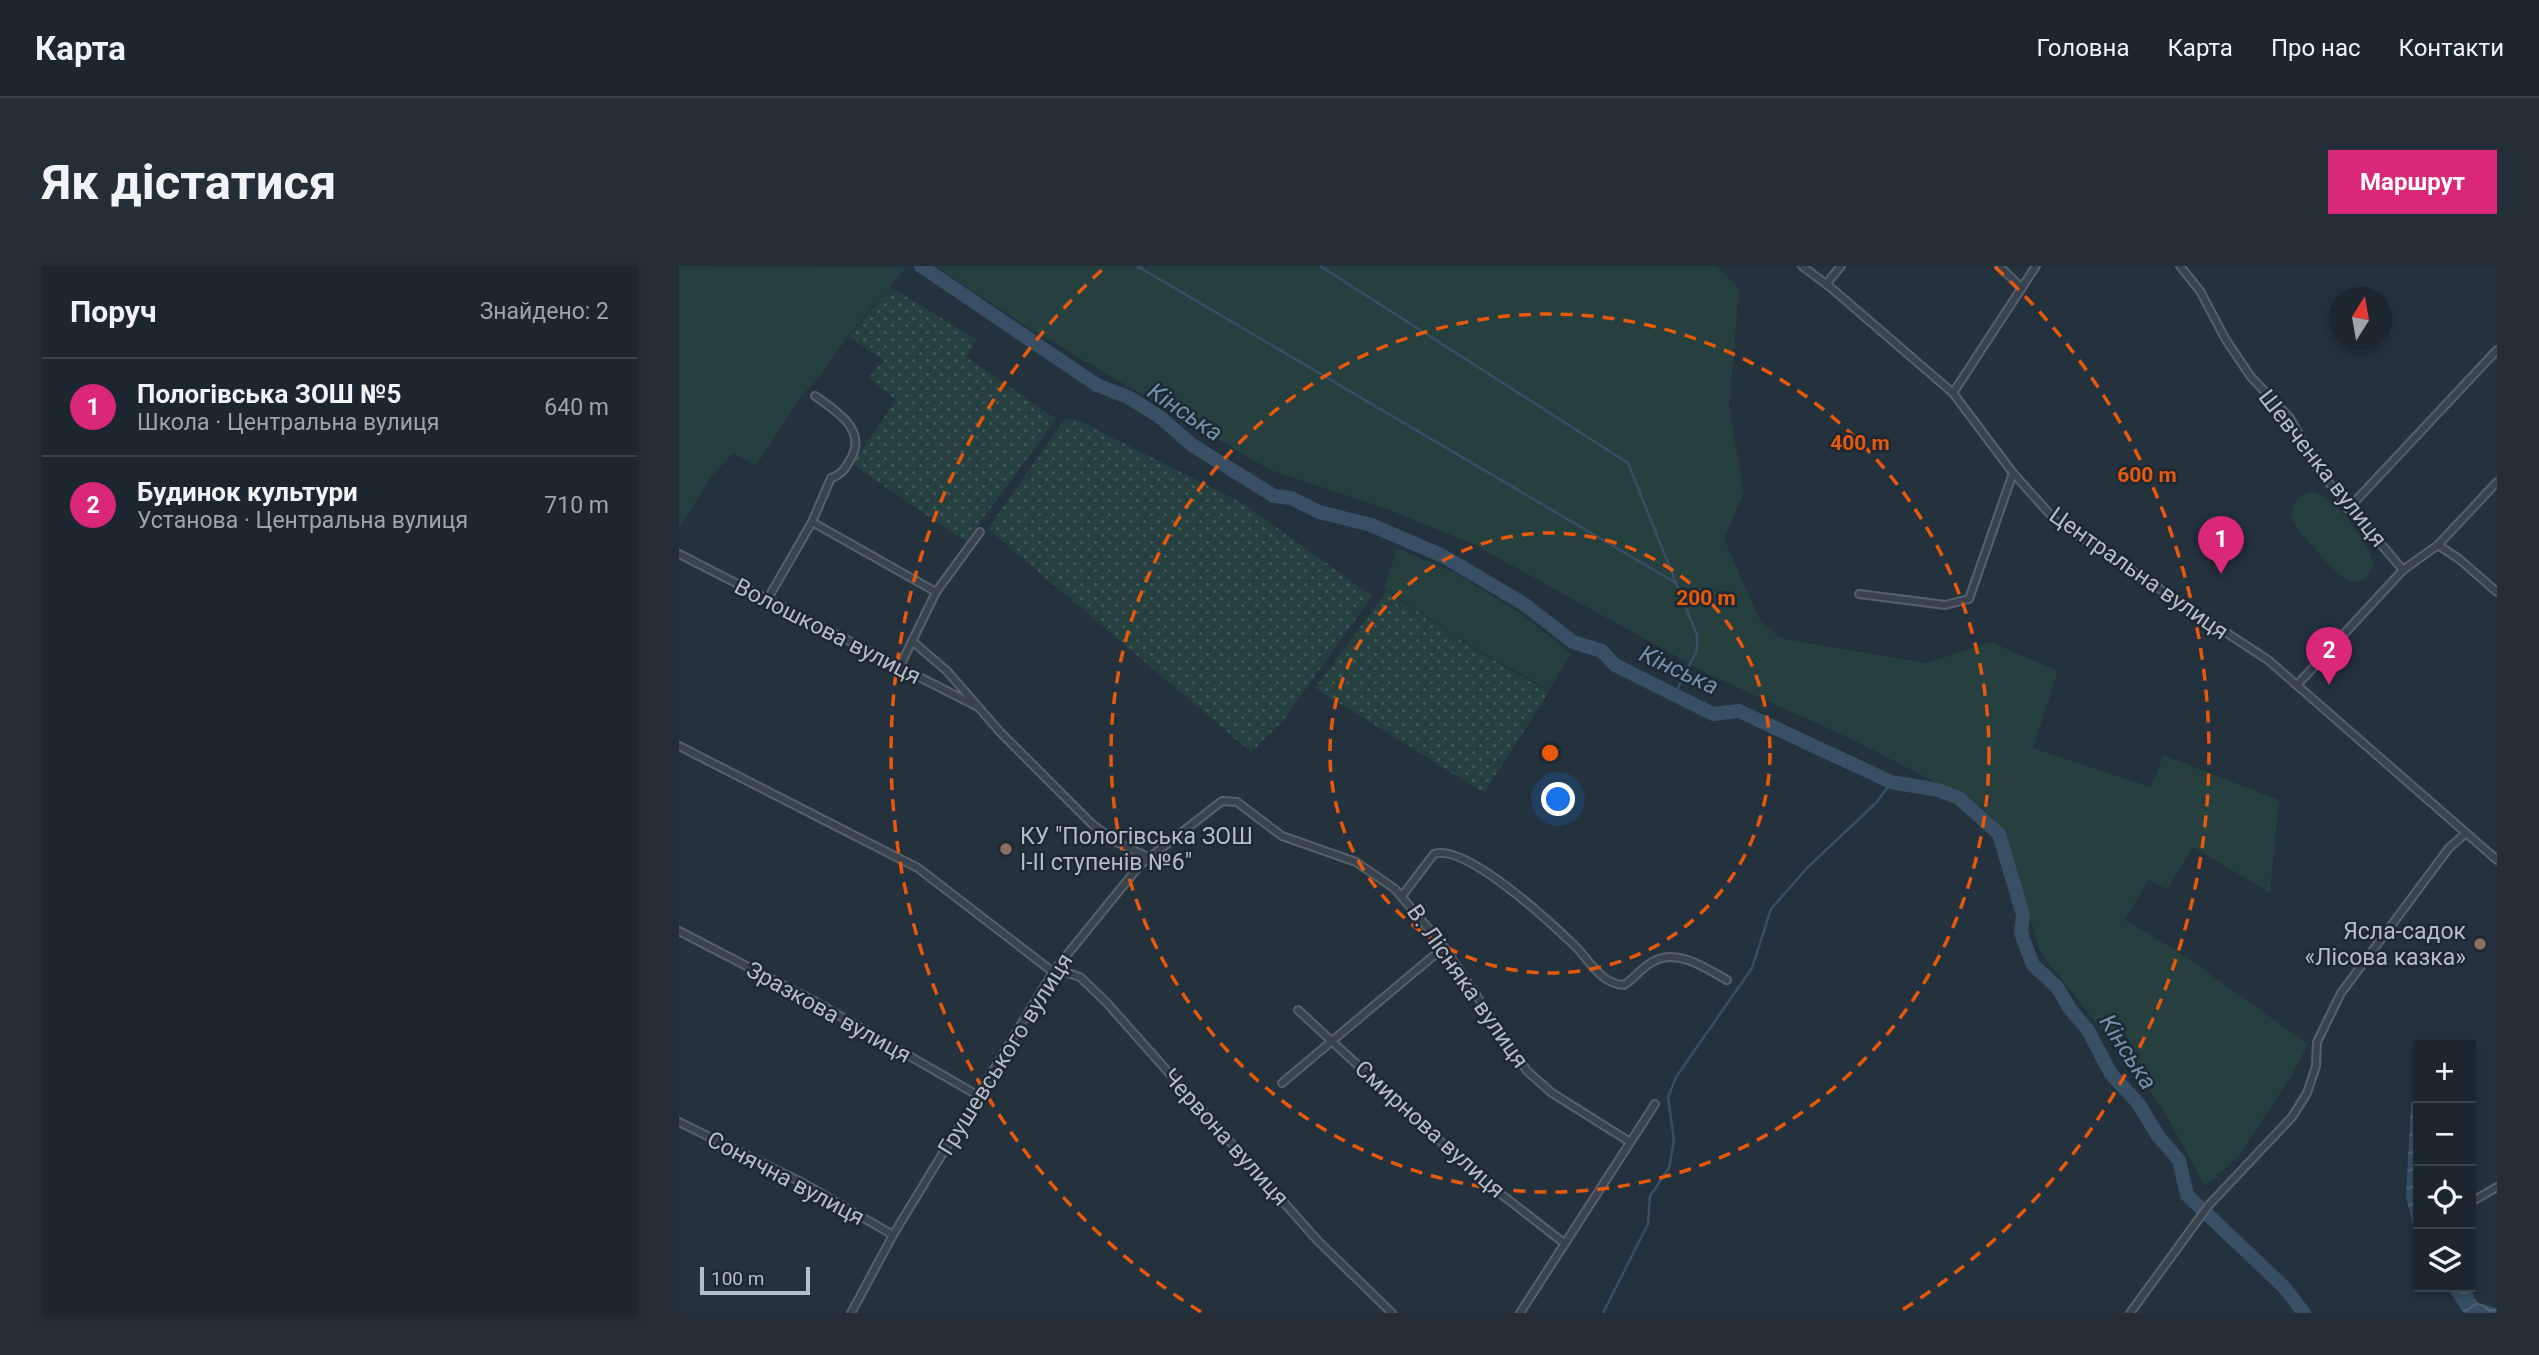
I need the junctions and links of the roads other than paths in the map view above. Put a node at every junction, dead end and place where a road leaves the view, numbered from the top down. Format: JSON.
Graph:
{"nodes":[{"id":1,"x":1802,"y":266,"type":"edge"},
{"id":2,"x":1841,"y":266,"type":"edge"},
{"id":3,"x":1999,"y":266,"type":"edge"},
{"id":4,"x":2036,"y":266,"type":"edge"},
{"id":5,"x":2180,"y":266,"type":"edge"},
{"id":6,"x":1826,"y":284,"type":"junction"},
{"id":7,"x":2022,"y":288,"type":"junction"},
{"id":8,"x":2497,"y":350,"type":"edge"},
{"id":9,"x":1953,"y":393,"type":"junction"},
{"id":10,"x":815,"y":396,"type":"dead end"},
{"id":11,"x":2013,"y":473,"type":"junction"},
{"id":12,"x":2497,"y":482,"type":"edge"},
{"id":13,"x":2348,"y":509,"type":"junction"},
{"id":14,"x":812,"y":522,"type":"junction"},
{"id":15,"x":979,"y":532,"type":"dead end"},
{"id":16,"x":2438,"y":545,"type":"junction"},
{"id":17,"x":679,"y":554,"type":"edge"},
{"id":18,"x":2403,"y":570,"type":"junction"},
{"id":19,"x":936,"y":592,"type":"junction"},
{"id":20,"x":2497,"y":592,"type":"edge"},
{"id":21,"x":1859,"y":594,"type":"dead end"},
{"id":22,"x":767,"y":600,"type":"junction"},
{"id":23,"x":912,"y":641,"type":"junction"},
{"id":24,"x":899,"y":668,"type":"junction"},
{"id":25,"x":2297,"y":685,"type":"junction"},
{"id":26,"x":978,"y":707,"type":"junction"},
{"id":27,"x":679,"y":746,"type":"edge"},
{"id":28,"x":1228,"y":800,"type":"joint"},
{"id":29,"x":2465,"y":834,"type":"junction"},
{"id":30,"x":1148,"y":857,"type":"junction"},
{"id":31,"x":2497,"y":860,"type":"edge"},
{"id":32,"x":1402,"y":896,"type":"junction"},
{"id":33,"x":679,"y":931,"type":"edge"},
{"id":34,"x":1444,"y":947,"type":"junction"},
{"id":35,"x":1054,"y":970,"type":"junction"},
{"id":36,"x":1727,"y":980,"type":"dead end"},
{"id":37,"x":1298,"y":1010,"type":"dead end"},
{"id":38,"x":1332,"y":1041,"type":"junction"},
{"id":39,"x":1282,"y":1083,"type":"dead end"},
{"id":40,"x":977,"y":1095,"type":"junction"},
{"id":41,"x":1655,"y":1104,"type":"dead end"},
{"id":42,"x":679,"y":1122,"type":"edge"},
{"id":43,"x":1630,"y":1142,"type":"junction"},
{"id":44,"x":2497,"y":1187,"type":"edge"},
{"id":45,"x":2476,"y":1199,"type":"edge"},
{"id":46,"x":893,"y":1235,"type":"junction"},
{"id":47,"x":1564,"y":1243,"type":"junction"},
{"id":48,"x":851,"y":1313,"type":"edge"},
{"id":49,"x":1392,"y":1313,"type":"edge"},
{"id":50,"x":1520,"y":1313,"type":"edge"},
{"id":51,"x":2130,"y":1313,"type":"edge"}],
"edges":[{"from":1,"to":6,"type":"street","name":"Центральна вулиця"},
{"from":2,"to":6,"type":"street"},
{"from":3,"to":7,"type":"street"},
{"from":4,"to":7,"type":"street"},
{"from":5,"to":13,"type":"street","name":"Шевченка вулиця"},
{"from":6,"to":9,"type":"street","name":"Центральна вулиця"},
{"from":7,"to":9,"type":"street"},
{"from":8,"to":13,"type":"street"},
{"from":9,"to":11,"type":"street","name":"Центральна вулиця"},
{"from":10,"to":14,"type":"street"},
{"from":11,"to":21,"type":"street"},
{"from":11,"to":25,"type":"street","name":"Центральна вулиця"},
{"from":12,"to":16,"type":"street","name":"Шевченка вулиця"},
{"from":13,"to":18,"type":"street","name":"Шевченка вулиця"},
{"from":14,"to":19,"type":"street"},
{"from":14,"to":22,"type":"street"},
{"from":15,"to":19,"type":"street"},
{"from":16,"to":18,"type":"street","name":"Шевченка вулиця"},
{"from":16,"to":20,"type":"street"},
{"from":17,"to":22,"type":"street","name":"Волошкова вулиця"},
{"from":18,"to":25,"type":"street"},
{"from":19,"to":23,"type":"street"},
{"from":22,"to":24,"type":"street","name":"Волошкова вулиця"},
{"from":23,"to":24,"type":"street"},
{"from":23,"to":26,"type":"street","name":"Волошкова вулиця"},
{"from":24,"to":26,"type":"street","name":"Волошкова вулиця"},
{"from":25,"to":29,"type":"street","name":"Центральна вулиця"},
{"from":26,"to":30,"type":"street","name":"Волошкова вулиця"},
{"from":27,"to":35,"type":"street","name":"Червона вулиця"},
{"from":28,"to":30,"type":"street","name":"Грушевського вулиця"},
{"from":28,"to":32,"type":"street","name":"В. Лісняка вулиця"},
{"from":29,"to":31,"type":"street","name":"Центральна вулиця"},
{"from":29,"to":51,"type":"street"},
{"from":30,"to":35,"type":"street","name":"Грушевського вулиця"},
{"from":32,"to":34,"type":"street","name":"В. Лісняка вулиця"},
{"from":32,"to":36,"type":"street"},
{"from":33,"to":40,"type":"street","name":"Зразкова вулиця"},
{"from":34,"to":38,"type":"street"},
{"from":34,"to":43,"type":"street","name":"В. Лісняка вулиця"},
{"from":35,"to":40,"type":"street","name":"Грушевського вулиця"},
{"from":35,"to":49,"type":"street","name":"Червона вулиця"},
{"from":37,"to":38,"type":"street","name":"Смирнова вулиця"},
{"from":38,"to":39,"type":"street"},
{"from":38,"to":47,"type":"street","name":"Смирнова вулиця"},
{"from":40,"to":46,"type":"street","name":"Грушевського вулиця"},
{"from":41,"to":43,"type":"street"},
{"from":42,"to":46,"type":"street","name":"Сонячна вулиця"},
{"from":43,"to":47,"type":"street"},
{"from":44,"to":45,"type":"street"},
{"from":46,"to":48,"type":"street","name":"Грушевського вулиця"},
{"from":47,"to":50,"type":"street"}]}
